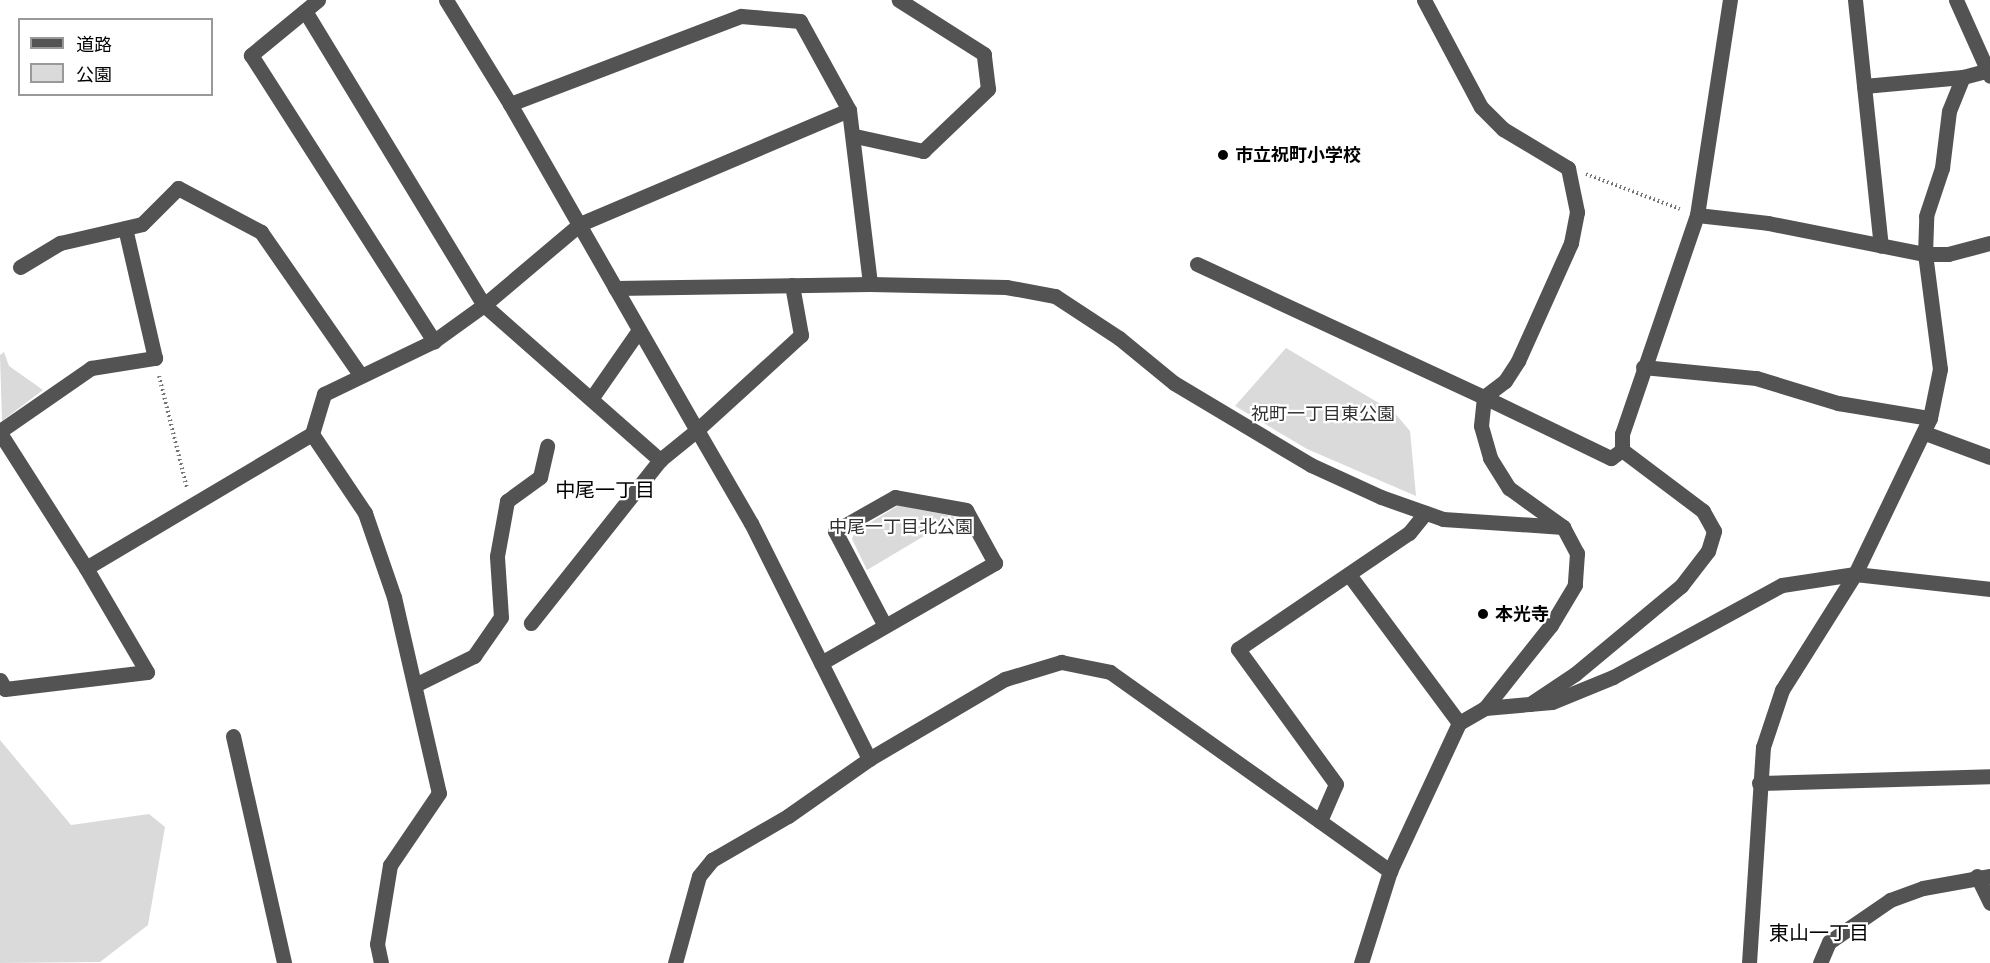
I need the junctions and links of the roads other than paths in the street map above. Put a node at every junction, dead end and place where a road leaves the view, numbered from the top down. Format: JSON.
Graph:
{"nodes":[{"id":1,"x":318,"y":0,"type":"edge"},
{"id":2,"x":446,"y":0,"type":"edge"},
{"id":3,"x":899,"y":0,"type":"edge"},
{"id":4,"x":1424,"y":0,"type":"edge"},
{"id":5,"x":1730,"y":0,"type":"edge"},
{"id":6,"x":1855,"y":0,"type":"edge"},
{"id":7,"x":1956,"y":0,"type":"edge"},
{"id":8,"x":305,"y":11,"type":"junction"},
{"id":9,"x":1989,"y":72,"type":"edge"},
{"id":10,"x":1963,"y":77,"type":"junction"},
{"id":11,"x":1864,"y":86,"type":"junction"},
{"id":12,"x":510,"y":104,"type":"junction"},
{"id":13,"x":849,"y":110,"type":"junction"},
{"id":14,"x":855,"y":136,"type":"junction"},
{"id":15,"x":1697,"y":215,"type":"junction"},
{"id":16,"x":580,"y":224,"type":"junction"},
{"id":17,"x":125,"y":228,"type":"junction"},
{"id":18,"x":1990,"y":243,"type":"edge"},
{"id":19,"x":1881,"y":246,"type":"junction"},
{"id":20,"x":1925,"y":254,"type":"junction"},
{"id":21,"x":1197,"y":264,"type":"dead end"},
{"id":22,"x":20,"y":267,"type":"dead end"},
{"id":23,"x":870,"y":284,"type":"junction"},
{"id":24,"x":792,"y":285,"type":"junction"},
{"id":25,"x":615,"y":288,"type":"junction"},
{"id":26,"x":484,"y":305,"type":"junction"},
{"id":27,"x":639,"y":330,"type":"junction"},
{"id":28,"x":434,"y":341,"type":"junction"},
{"id":29,"x":1643,"y":367,"type":"junction"},
{"id":30,"x":362,"y":376,"type":"junction"},
{"id":31,"x":1484,"y":397,"type":"junction"},
{"id":32,"x":591,"y":399,"type":"junction"},
{"id":33,"x":1930,"y":418,"type":"junction"},
{"id":34,"x":698,"y":430,"type":"junction"},
{"id":35,"x":0,"y":432,"type":"edge"},
{"id":36,"x":1925,"y":433,"type":"junction"},
{"id":37,"x":312,"y":434,"type":"junction"},
{"id":38,"x":548,"y":446,"type":"dead end"},
{"id":39,"x":1622,"y":450,"type":"junction"},
{"id":40,"x":1990,"y":457,"type":"edge"},
{"id":41,"x":660,"y":460,"type":"junction"},
{"id":42,"x":1425,"y":513,"type":"junction"},
{"id":43,"x":1563,"y":526,"type":"junction"},
{"id":44,"x":86,"y":568,"type":"junction"},
{"id":45,"x":1855,"y":574,"type":"junction"},
{"id":46,"x":1350,"y":576,"type":"junction"},
{"id":47,"x":1990,"y":589,"type":"edge"},
{"id":48,"x":531,"y":623,"type":"dead end"},
{"id":49,"x":885,"y":626,"type":"junction"},
{"id":50,"x":821,"y":663,"type":"junction"},
{"id":51,"x":0,"y":680,"type":"edge"},
{"id":52,"x":415,"y":685,"type":"junction"},
{"id":53,"x":1530,"y":704,"type":"junction"},
{"id":54,"x":1485,"y":708,"type":"junction"},
{"id":55,"x":1459,"y":723,"type":"junction"},
{"id":56,"x":232,"y":736,"type":"dead end"},
{"id":57,"x":869,"y":759,"type":"junction"},
{"id":58,"x":1990,"y":776,"type":"edge"},
{"id":59,"x":1759,"y":783,"type":"junction"},
{"id":60,"x":1320,"y":821,"type":"junction"},
{"id":61,"x":1390,"y":871,"type":"junction"},
{"id":62,"x":1984,"y":876,"type":"edge"},
{"id":63,"x":1990,"y":903,"type":"edge"},
{"id":64,"x":284,"y":963,"type":"edge"},
{"id":65,"x":381,"y":963,"type":"edge"},
{"id":66,"x":675,"y":963,"type":"edge"},
{"id":67,"x":1361,"y":963,"type":"edge"},
{"id":68,"x":1749,"y":963,"type":"edge"},
{"id":69,"x":1820,"y":963,"type":"edge"}],
"edges":[{"from":1,"to":8,"type":"street"},
{"from":2,"to":12,"type":"street"},
{"from":3,"to":14,"type":"street"},
{"from":4,"to":31,"type":"street"},
{"from":5,"to":15,"type":"street"},
{"from":6,"to":11,"type":"street"},
{"from":7,"to":9,"type":"street"},
{"from":8,"to":26,"type":"street"},
{"from":8,"to":28,"type":"street"},
{"from":9,"to":10,"type":"street"},
{"from":10,"to":11,"type":"street"},
{"from":10,"to":20,"type":"street"},
{"from":11,"to":19,"type":"street"},
{"from":12,"to":13,"type":"street"},
{"from":12,"to":16,"type":"street"},
{"from":13,"to":14,"type":"street"},
{"from":13,"to":16,"type":"street"},
{"from":14,"to":23,"type":"street"},
{"from":15,"to":19,"type":"street"},
{"from":15,"to":29,"type":"street"},
{"from":16,"to":25,"type":"street"},
{"from":16,"to":26,"type":"street"},
{"from":17,"to":22,"type":"street"},
{"from":17,"to":30,"type":"street"},
{"from":17,"to":35,"type":"street"},
{"from":18,"to":20,"type":"street"},
{"from":19,"to":20,"type":"street"},
{"from":20,"to":33,"type":"street"},
{"from":21,"to":31,"type":"street"},
{"from":23,"to":24,"type":"street"},
{"from":23,"to":42,"type":"street"},
{"from":24,"to":25,"type":"street"},
{"from":24,"to":34,"type":"street"},
{"from":25,"to":27,"type":"street"},
{"from":26,"to":28,"type":"street"},
{"from":26,"to":32,"type":"street"},
{"from":27,"to":32,"type":"street"},
{"from":27,"to":34,"type":"street"},
{"from":28,"to":30,"type":"street"},
{"from":29,"to":33,"type":"street"},
{"from":29,"to":39,"type":"street"},
{"from":30,"to":37,"type":"street"},
{"from":31,"to":39,"type":"street"},
{"from":31,"to":43,"type":"street"},
{"from":32,"to":41,"type":"street"},
{"from":33,"to":36,"type":"street"},
{"from":34,"to":41,"type":"street"},
{"from":34,"to":50,"type":"street"},
{"from":35,"to":44,"type":"street"},
{"from":36,"to":40,"type":"street"},
{"from":36,"to":45,"type":"street"},
{"from":37,"to":44,"type":"street"},
{"from":37,"to":52,"type":"street"},
{"from":38,"to":52,"type":"street"},
{"from":39,"to":53,"type":"street"},
{"from":41,"to":48,"type":"street"},
{"from":42,"to":43,"type":"street"},
{"from":42,"to":46,"type":"street"},
{"from":43,"to":54,"type":"street"},
{"from":44,"to":51,"type":"street"},
{"from":45,"to":47,"type":"street"},
{"from":45,"to":53,"type":"street"},
{"from":45,"to":59,"type":"street"},
{"from":46,"to":55,"type":"street"},
{"from":46,"to":60,"type":"street"},
{"from":49,"to":49,"type":"street"},
{"from":49,"to":50,"type":"street"},
{"from":50,"to":57,"type":"street"},
{"from":52,"to":65,"type":"street"},
{"from":53,"to":54,"type":"street"},
{"from":54,"to":55,"type":"street"},
{"from":55,"to":61,"type":"street"},
{"from":56,"to":64,"type":"street"},
{"from":57,"to":60,"type":"street"},
{"from":57,"to":66,"type":"street"},
{"from":58,"to":59,"type":"street"},
{"from":59,"to":68,"type":"street"},
{"from":60,"to":61,"type":"street"},
{"from":61,"to":67,"type":"street"},
{"from":62,"to":63,"type":"street"},
{"from":62,"to":69,"type":"street"}]}
